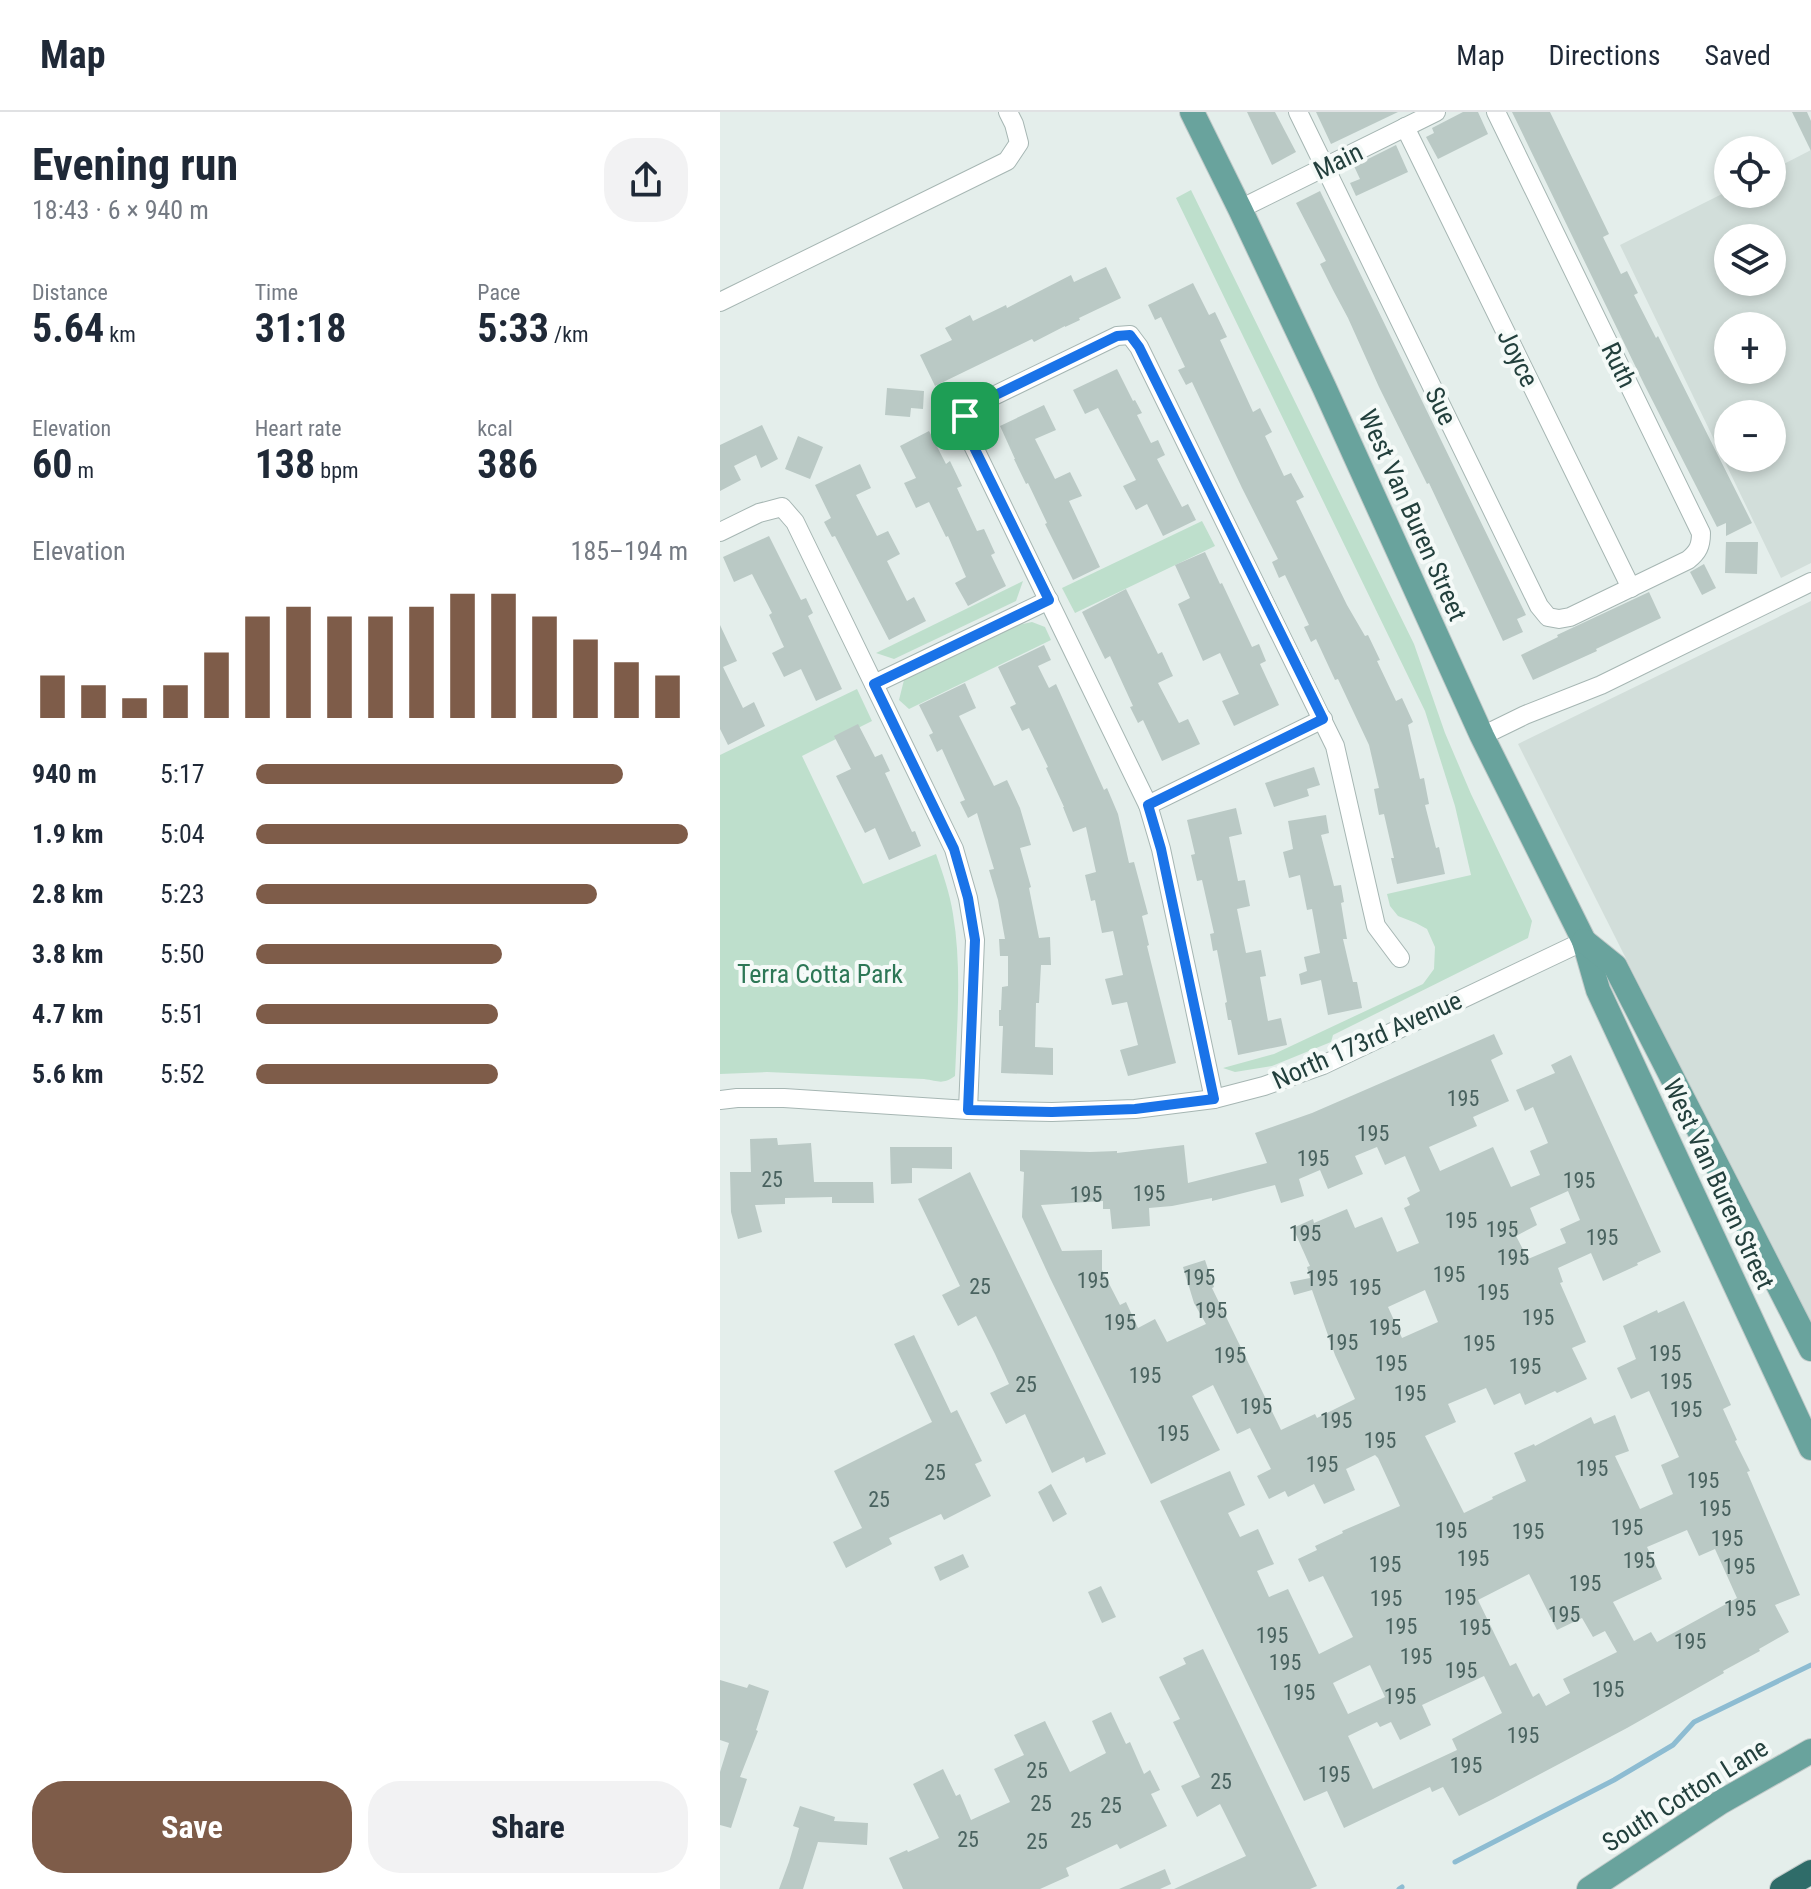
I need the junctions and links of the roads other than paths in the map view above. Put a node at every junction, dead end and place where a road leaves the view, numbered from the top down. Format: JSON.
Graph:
{"nodes":[{"id":1,"x":1008,"y":112,"type":"edge"},
{"id":2,"x":1192,"y":112,"type":"edge"},
{"id":3,"x":1298,"y":112,"type":"edge"},
{"id":4,"x":1436,"y":112,"type":"edge"},
{"id":5,"x":1496,"y":112,"type":"edge"},
{"id":6,"x":1405,"y":127,"type":"junction"},
{"id":7,"x":1325,"y":167,"type":"junction"},
{"id":8,"x":1240,"y":209,"type":"junction"},
{"id":9,"x":720,"y":302,"type":"edge"},
{"id":10,"x":720,"y":532,"type":"edge"},
{"id":11,"x":1811,"y":582,"type":"edge"},
{"id":12,"x":1631,"y":588,"type":"junction"},
{"id":13,"x":1049,"y":600,"type":"junction"},
{"id":14,"x":874,"y":684,"type":"junction"},
{"id":15,"x":1323,"y":719,"type":"junction"},
{"id":16,"x":1482,"y":736,"type":"junction"},
{"id":17,"x":1148,"y":805,"type":"junction"},
{"id":18,"x":1584,"y":941,"type":"junction"},
{"id":19,"x":1400,"y":958,"type":"dead end"},
{"id":20,"x":1214,"y":1099,"type":"junction"},
{"id":21,"x":720,"y":1100,"type":"edge"},
{"id":22,"x":968,"y":1110,"type":"junction"},
{"id":23,"x":1811,"y":1349,"type":"edge"},
{"id":24,"x":1811,"y":1448,"type":"edge"},
{"id":25,"x":1811,"y":1751,"type":"edge"},
{"id":26,"x":1811,"y":1872,"type":"edge"},
{"id":27,"x":1589,"y":1889,"type":"edge"},
{"id":28,"x":1782,"y":1889,"type":"edge"}],
"edges":[{"from":1,"to":9,"type":"street"},
{"from":2,"to":8,"type":"main road","name":"West Van Buren Street"},
{"from":3,"to":7,"type":"street","name":"Sue"},
{"from":4,"to":6,"type":"street","name":"Main"},
{"from":5,"to":12,"type":"street","name":"Ruth"},
{"from":6,"to":7,"type":"street","name":"Main"},
{"from":6,"to":12,"type":"street","name":"Joyce"},
{"from":7,"to":8,"type":"street","name":"Main"},
{"from":7,"to":12,"type":"street","name":"Sue"},
{"from":8,"to":16,"type":"main road","name":"West Van Buren Street"},
{"from":10,"to":14,"type":"street"},
{"from":11,"to":16,"type":"street"},
{"from":13,"to":14,"type":"street"},
{"from":13,"to":15,"type":"street"},
{"from":13,"to":17,"type":"street"},
{"from":14,"to":22,"type":"street"},
{"from":15,"to":17,"type":"street"},
{"from":15,"to":19,"type":"street"},
{"from":16,"to":18,"type":"main road","name":"West Van Buren Street"},
{"from":17,"to":20,"type":"street"},
{"from":18,"to":20,"type":"street","name":"North 173rd Avenue"},
{"from":18,"to":23,"type":"main road","name":"West Van Buren Street"},
{"from":18,"to":24,"type":"main road","name":"West Van Buren Street"},
{"from":20,"to":22,"type":"street","name":"North 173rd Avenue"},
{"from":21,"to":22,"type":"street","name":"North 173rd Avenue"},
{"from":25,"to":27,"type":"main road","name":"South Cotton Lane"},
{"from":26,"to":28,"type":"highway"}]}
